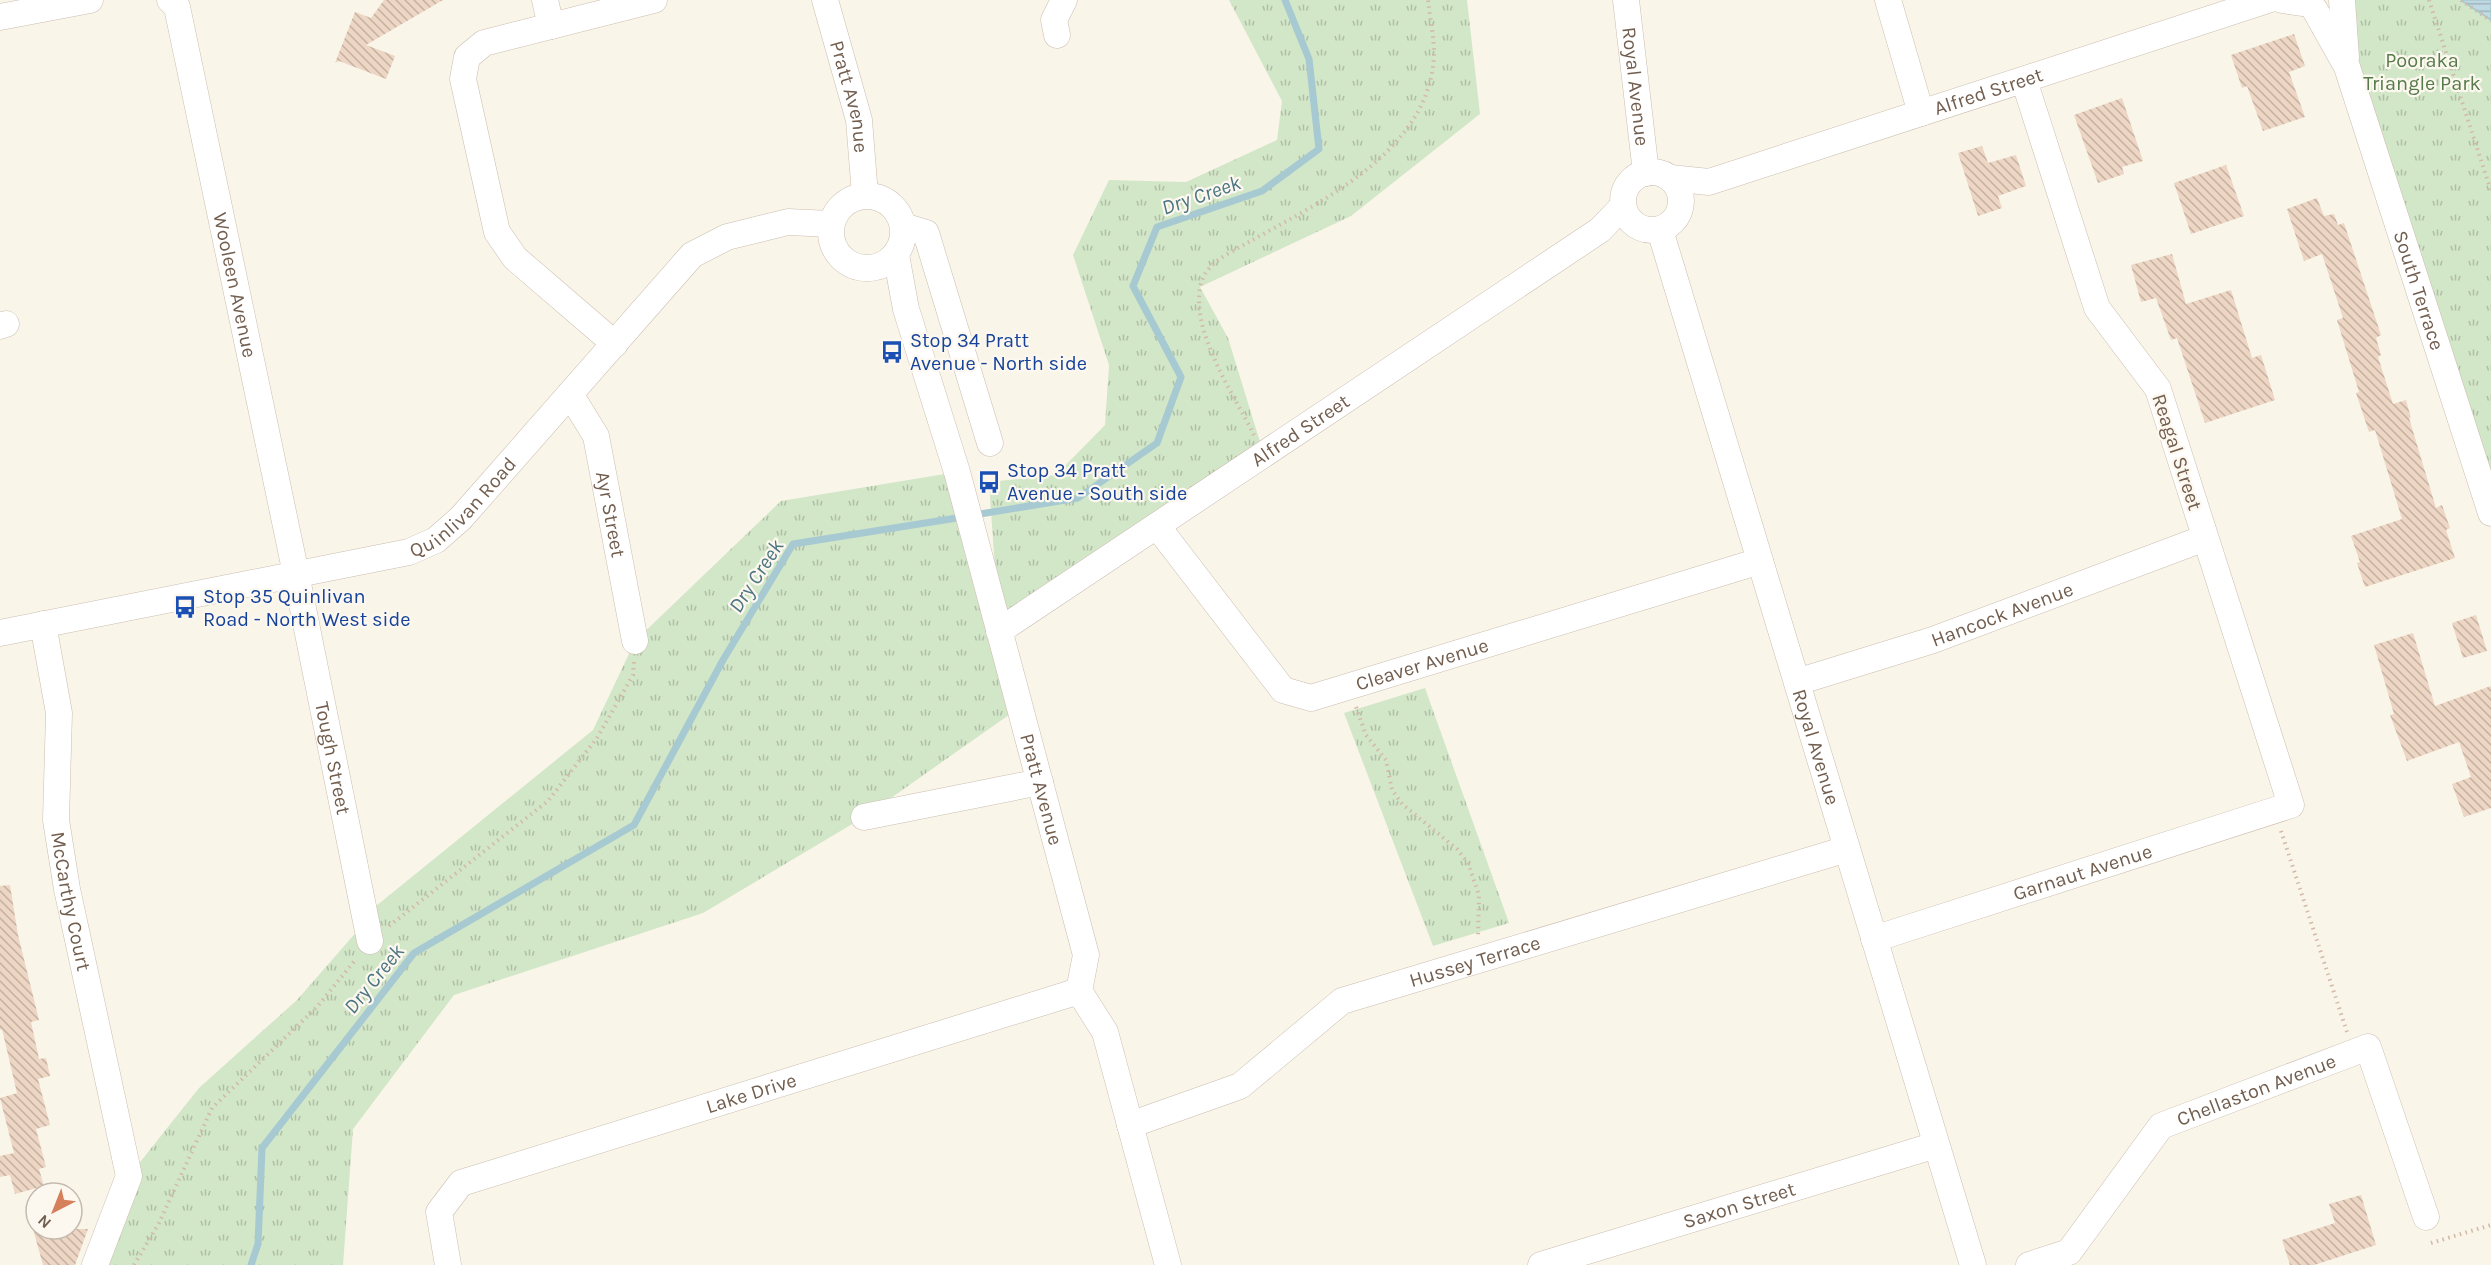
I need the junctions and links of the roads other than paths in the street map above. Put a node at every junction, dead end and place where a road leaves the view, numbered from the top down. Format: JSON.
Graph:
{"nodes":[{"id":1,"x":90,"y":0,"type":"edge"},
{"id":2,"x":170,"y":0,"type":"edge"},
{"id":3,"x":544,"y":0,"type":"edge"},
{"id":4,"x":654,"y":0,"type":"edge"},
{"id":5,"x":825,"y":0,"type":"edge"},
{"id":6,"x":1064,"y":0,"type":"edge"},
{"id":7,"x":1626,"y":0,"type":"edge"},
{"id":8,"x":1888,"y":0,"type":"edge"},
{"id":9,"x":2268,"y":0,"type":"edge"},
{"id":10,"x":2341,"y":0,"type":"edge"},
{"id":11,"x":2300,"y":3,"type":"edge"},
{"id":12,"x":0,"y":17,"type":"edge"},
{"id":13,"x":551,"y":26,"type":"junction"},
{"id":14,"x":1057,"y":35,"type":"dead end"},
{"id":15,"x":2347,"y":67,"type":"junction"},
{"id":16,"x":2024,"y":80,"type":"junction"},
{"id":17,"x":1922,"y":113,"type":"junction"},
{"id":18,"x":1658,"y":176,"type":"junction"},
{"id":19,"x":1708,"y":182,"type":"junction"},
{"id":20,"x":865,"y":195,"type":"junction"},
{"id":21,"x":1680,"y":209,"type":"junction"},
{"id":22,"x":1629,"y":215,"type":"junction"},
{"id":23,"x":831,"y":224,"type":"junction"},
{"id":24,"x":903,"y":226,"type":"junction"},
{"id":25,"x":1660,"y":230,"type":"junction"},
{"id":26,"x":886,"y":261,"type":"junction"},
{"id":27,"x":615,"y":344,"type":"junction"},
{"id":28,"x":570,"y":394,"type":"junction"},
{"id":29,"x":990,"y":443,"type":"dead end"},
{"id":30,"x":2491,"y":513,"type":"edge"},
{"id":31,"x":1157,"y":526,"type":"junction"},
{"id":32,"x":2205,"y":538,"type":"junction"},
{"id":33,"x":1760,"y":561,"type":"junction"},
{"id":34,"x":296,"y":574,"type":"junction"},
{"id":35,"x":43,"y":624,"type":"junction"},
{"id":36,"x":999,"y":632,"type":"junction"},
{"id":37,"x":0,"y":633,"type":"edge"},
{"id":38,"x":635,"y":641,"type":"dead end"},
{"id":39,"x":1797,"y":682,"type":"junction"},
{"id":40,"x":1040,"y":782,"type":"junction"},
{"id":41,"x":2283,"y":808,"type":"joint"},
{"id":42,"x":864,"y":817,"type":"dead end"},
{"id":43,"x":1847,"y":849,"type":"junction"},
{"id":44,"x":1874,"y":939,"type":"junction"},
{"id":45,"x":370,"y":941,"type":"dead end"},
{"id":46,"x":1079,"y":991,"type":"junction"},
{"id":47,"x":1130,"y":1125,"type":"junction"},
{"id":48,"x":1936,"y":1145,"type":"junction"},
{"id":49,"x":2426,"y":1217,"type":"dead end"},
{"id":50,"x":95,"y":1265,"type":"edge"},
{"id":51,"x":448,"y":1265,"type":"edge"},
{"id":52,"x":1168,"y":1265,"type":"edge"},
{"id":53,"x":1541,"y":1265,"type":"edge"},
{"id":54,"x":1972,"y":1265,"type":"edge"},
{"id":55,"x":2029,"y":1265,"type":"edge"}],
"edges":[{"from":1,"to":12,"type":"street"},
{"from":2,"to":34,"type":"street","name":"Wooleen Avenue"},
{"from":3,"to":13,"type":"street"},
{"from":4,"to":13,"type":"street"},
{"from":5,"to":20,"type":"street","name":"Pratt Avenue"},
{"from":6,"to":14,"type":"street"},
{"from":7,"to":18,"type":"street","name":"Royal Avenue"},
{"from":8,"to":17,"type":"street"},
{"from":9,"to":16,"type":"street","name":"Alfred Street"},
{"from":10,"to":11,"type":"street"},
{"from":10,"to":15,"type":"street","name":"South Terrace"},
{"from":11,"to":15,"type":"street","name":"South Terrace"},
{"from":13,"to":27,"type":"street"},
{"from":15,"to":30,"type":"street","name":"South Terrace"},
{"from":16,"to":17,"type":"street","name":"Alfred Street"},
{"from":16,"to":32,"type":"street","name":"Reagal Street"},
{"from":17,"to":19,"type":"street","name":"Alfred Street"},
{"from":18,"to":19,"type":"street","name":"Alfred Street"},
{"from":18,"to":21,"type":"street"},
{"from":18,"to":22,"type":"street"},
{"from":19,"to":21,"type":"street","name":"Alfred Street"},
{"from":20,"to":23,"type":"street"},
{"from":20,"to":24,"type":"street"},
{"from":21,"to":25,"type":"street"},
{"from":22,"to":25,"type":"street"},
{"from":22,"to":31,"type":"street","name":"Alfred Street"},
{"from":23,"to":26,"type":"street"},
{"from":23,"to":27,"type":"street","name":"Quinlivan Road"},
{"from":24,"to":26,"type":"street"},
{"from":24,"to":29,"type":"street"},
{"from":25,"to":33,"type":"street","name":"Royal Avenue"},
{"from":26,"to":36,"type":"street","name":"Pratt Avenue"},
{"from":27,"to":28,"type":"street","name":"Quinlivan Road"},
{"from":28,"to":34,"type":"street","name":"Quinlivan Road"},
{"from":28,"to":38,"type":"street","name":"Ayr Street"},
{"from":31,"to":33,"type":"street","name":"Cleaver Avenue"},
{"from":31,"to":36,"type":"street","name":"Alfred Street"},
{"from":32,"to":39,"type":"street","name":"Hancock Avenue"},
{"from":32,"to":41,"type":"street","name":"Reagal Street"},
{"from":33,"to":39,"type":"street","name":"Royal Avenue"},
{"from":34,"to":35,"type":"street","name":"Quinlivan Road"},
{"from":34,"to":45,"type":"street","name":"Tough Street"},
{"from":35,"to":37,"type":"street","name":"Quinlivan Road"},
{"from":35,"to":50,"type":"street","name":"McCarthy Court"},
{"from":36,"to":40,"type":"street","name":"Pratt Avenue"},
{"from":39,"to":43,"type":"street","name":"Royal Avenue"},
{"from":40,"to":42,"type":"street"},
{"from":40,"to":46,"type":"street","name":"Pratt Avenue"},
{"from":41,"to":44,"type":"street","name":"Garnaut Avenue"},
{"from":43,"to":44,"type":"street","name":"Royal Avenue"},
{"from":43,"to":47,"type":"street","name":"Hussey Terrace"},
{"from":44,"to":48,"type":"street","name":"Royal Avenue"},
{"from":46,"to":47,"type":"street"},
{"from":46,"to":51,"type":"street","name":"Lake Drive"},
{"from":47,"to":52,"type":"street"},
{"from":48,"to":53,"type":"street","name":"Saxon Street"},
{"from":48,"to":54,"type":"street","name":"Royal Avenue"},
{"from":49,"to":55,"type":"street","name":"Chellaston Avenue"}]}
